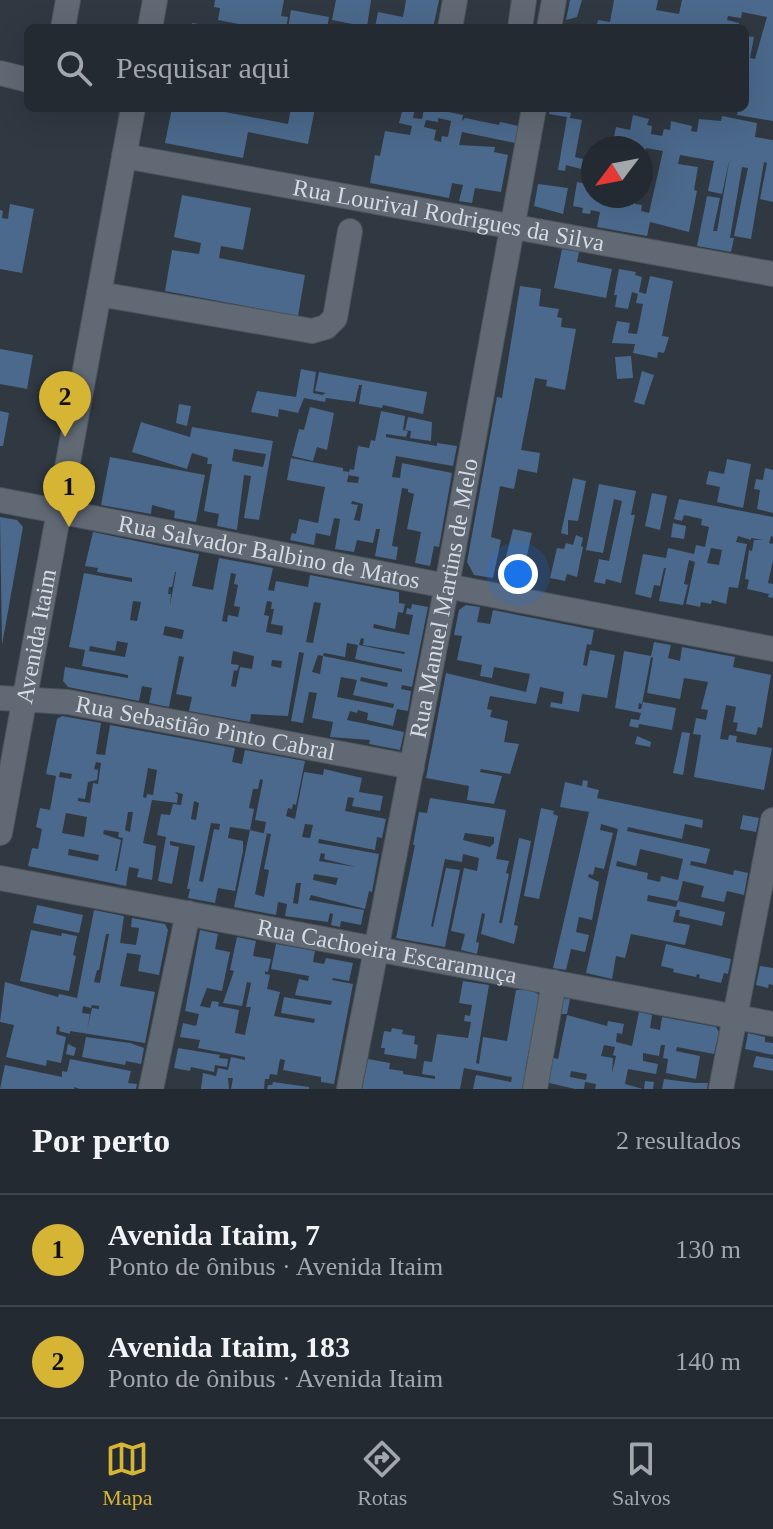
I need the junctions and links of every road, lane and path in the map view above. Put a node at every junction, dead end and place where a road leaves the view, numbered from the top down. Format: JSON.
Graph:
{"nodes":[{"id":1,"x":68,"y":0,"type":"edge"},
{"id":2,"x":155,"y":0,"type":"edge"},
{"id":3,"x":455,"y":0,"type":"edge"},
{"id":4,"x":524,"y":0,"type":"edge"},
{"id":5,"x":554,"y":0,"type":"edge"},
{"id":6,"x":64,"y":24,"type":"edge"},
{"id":7,"x":151,"y":24,"type":"edge"},
{"id":8,"x":451,"y":24,"type":"edge"},
{"id":9,"x":521,"y":24,"type":"edge"},
{"id":10,"x":550,"y":24,"type":"edge"},
{"id":11,"x":0,"y":73,"type":"edge"},
{"id":12,"x":24,"y":79,"type":"edge"},
{"id":13,"x":132,"y":112,"type":"edge"},
{"id":14,"x":533,"y":112,"type":"edge"},
{"id":15,"x":124,"y":156,"type":"junction"},
{"id":16,"x":513,"y":225,"type":"junction"},
{"id":17,"x":350,"y":231,"type":"dead end"},
{"id":18,"x":773,"y":274,"type":"edge"},
{"id":19,"x":99,"y":294,"type":"junction"},
{"id":20,"x":0,"y":500,"type":"edge"},
{"id":21,"x":61,"y":511,"type":"junction"},
{"id":22,"x":447,"y":585,"type":"junction"},
{"id":23,"x":773,"y":649,"type":"edge"},
{"id":24,"x":0,"y":698,"type":"edge"},
{"id":25,"x":25,"y":700,"type":"junction"},
{"id":26,"x":412,"y":767,"type":"junction"},
{"id":27,"x":773,"y":820,"type":"edge"},
{"id":28,"x":0,"y":833,"type":"edge"},
{"id":29,"x":0,"y":878,"type":"edge"},
{"id":30,"x":188,"y":913,"type":"junction"},
{"id":31,"x":376,"y":949,"type":"junction"},
{"id":32,"x":554,"y":982,"type":"junction"},
{"id":33,"x":735,"y":1017,"type":"junction"},
{"id":34,"x":773,"y":1024,"type":"edge"},
{"id":35,"x":151,"y":1089,"type":"edge"},
{"id":36,"x":349,"y":1089,"type":"edge"},
{"id":37,"x":535,"y":1089,"type":"edge"},
{"id":38,"x":721,"y":1089,"type":"edge"}],
"edges":[{"from":1,"to":6,"type":"street"},
{"from":2,"to":7,"type":"street"},
{"from":3,"to":8,"type":"street"},
{"from":4,"to":9,"type":"street"},
{"from":5,"to":10,"type":"street"},
{"from":11,"to":12,"type":"street"},
{"from":13,"to":15,"type":"street","name":"Avenida Itaim"},
{"from":14,"to":16,"type":"street","name":"Rua Manuel Martins de Melo"},
{"from":15,"to":16,"type":"street","name":"Rua Lourival Rodrigues da Silva"},
{"from":15,"to":19,"type":"street","name":"Avenida Itaim"},
{"from":16,"to":18,"type":"street","name":"Rua Lourival Rodrigues da Silva"},
{"from":16,"to":22,"type":"street","name":"Rua Manuel Martins de Melo"},
{"from":17,"to":19,"type":"street"},
{"from":19,"to":21,"type":"street","name":"Avenida Itaim"},
{"from":20,"to":21,"type":"street","name":"Rua Salvador Balbino de Matos"},
{"from":21,"to":22,"type":"street","name":"Rua Salvador Balbino de Matos"},
{"from":21,"to":25,"type":"street","name":"Avenida Itaim"},
{"from":22,"to":23,"type":"street","name":"Rua Salvador Balbino de Matos"},
{"from":22,"to":26,"type":"street","name":"Rua Manuel Martins de Melo"},
{"from":24,"to":25,"type":"street","name":"Rua Sebastião Pinto Cabral"},
{"from":25,"to":26,"type":"street","name":"Rua Sebastião Pinto Cabral"},
{"from":25,"to":28,"type":"street","name":"Avenida Itaim"},
{"from":26,"to":31,"type":"street","name":"Rua Manuel Martins de Melo"},
{"from":27,"to":33,"type":"street"},
{"from":29,"to":30,"type":"street","name":"Rua Cachoeira Escaramuça"},
{"from":30,"to":31,"type":"street","name":"Rua Cachoeira Escaramuça"},
{"from":30,"to":35,"type":"street"},
{"from":31,"to":32,"type":"street","name":"Rua Cachoeira Escaramuça"},
{"from":31,"to":36,"type":"street","name":"Rua Manuel Martins de Melo"},
{"from":32,"to":33,"type":"street","name":"Rua Cachoeira Escaramuça"},
{"from":32,"to":37,"type":"street"},
{"from":33,"to":34,"type":"street","name":"Rua Cachoeira Escaramuça"},
{"from":33,"to":38,"type":"street"}]}
